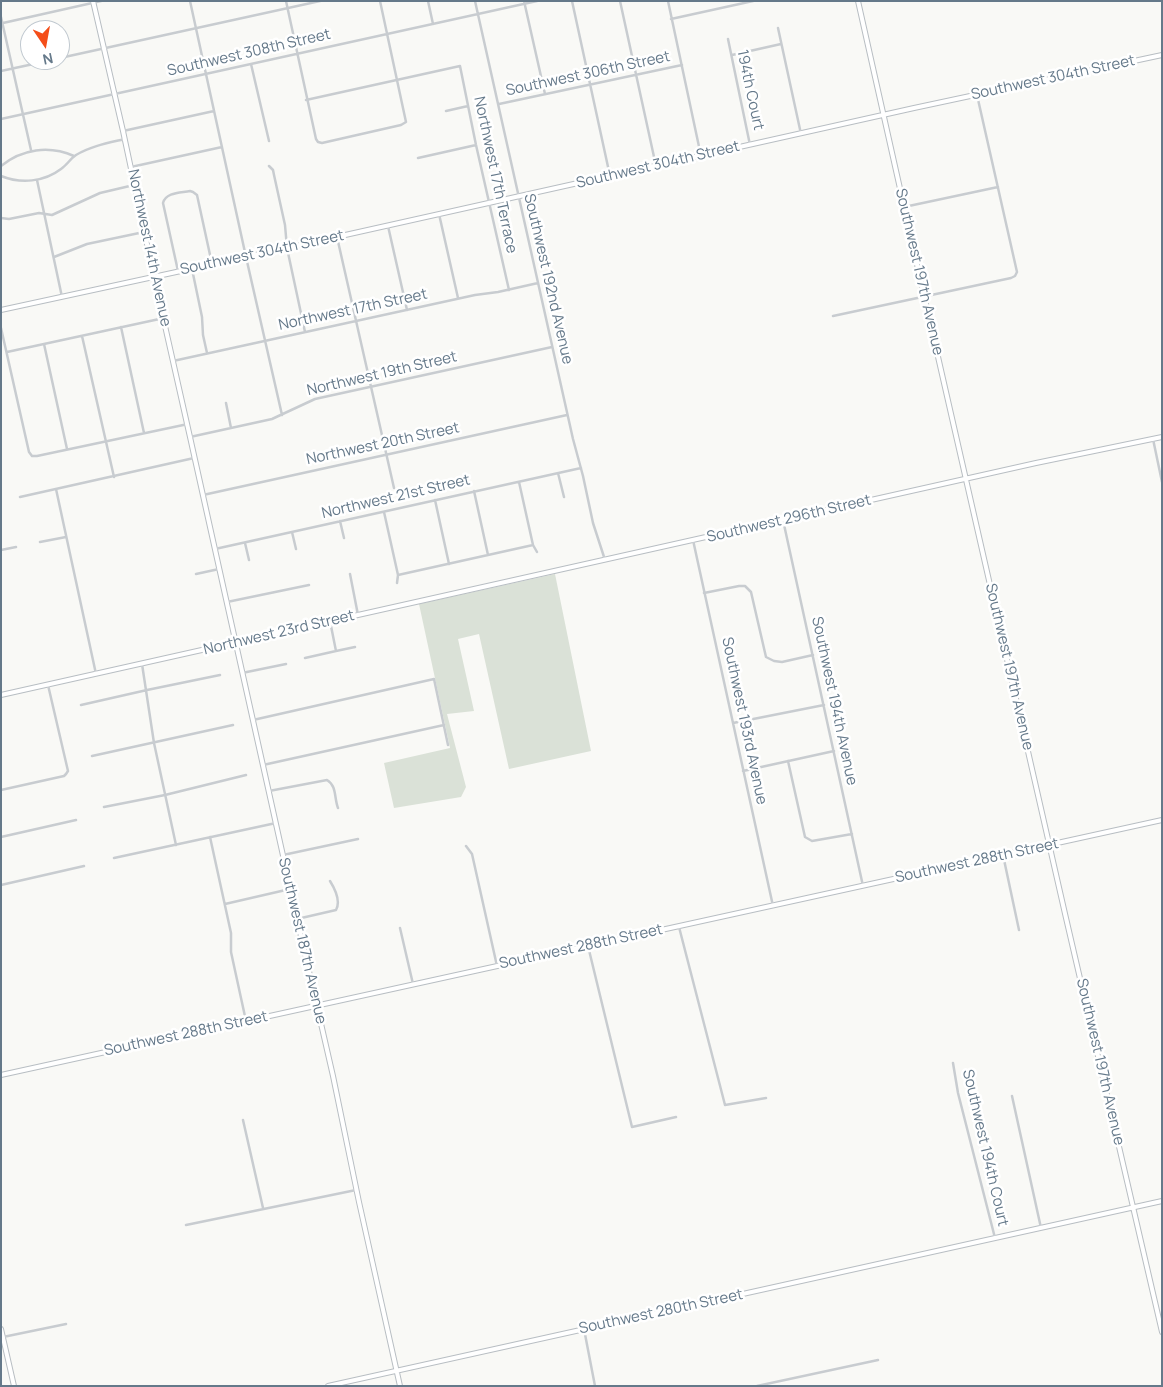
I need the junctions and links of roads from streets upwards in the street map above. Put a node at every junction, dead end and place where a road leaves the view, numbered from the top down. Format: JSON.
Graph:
{"nodes":[{"id":1,"x":101,"y":1,"type":"edge"},
{"id":2,"x":190,"y":1,"type":"edge"},
{"id":3,"x":286,"y":1,"type":"edge"},
{"id":4,"x":320,"y":1,"type":"edge"},
{"id":5,"x":380,"y":1,"type":"edge"},
{"id":6,"x":428,"y":1,"type":"edge"},
{"id":7,"x":475,"y":1,"type":"edge"},
{"id":8,"x":537,"y":1,"type":"edge"},
{"id":9,"x":572,"y":1,"type":"edge"},
{"id":10,"x":620,"y":1,"type":"edge"},
{"id":11,"x":668,"y":1,"type":"edge"},
{"id":12,"x":753,"y":1,"type":"edge"},
{"id":13,"x":858,"y":1,"type":"edge"},
{"id":14,"x":93,"y":2,"type":"edge"},
{"id":15,"x":525,"y":3,"type":"edge"},
{"id":16,"x":287,"y":8,"type":"junction"},
{"id":17,"x":478,"y":14,"type":"junction"},
{"id":18,"x":1,"y":17,"type":"edge"},
{"id":19,"x":671,"y":19,"type":"junction"},
{"id":20,"x":2,"y":23,"type":"edge"},
{"id":21,"x":433,"y":24,"type":"junction"},
{"id":22,"x":196,"y":28,"type":"junction"},
{"id":23,"x":778,"y":28,"type":"dead end"},
{"id":24,"x":388,"y":34,"type":"junction"},
{"id":25,"x":728,"y":39,"type":"dead end"},
{"id":26,"x":781,"y":44,"type":"junction"},
{"id":27,"x":104,"y":48,"type":"junction"},
{"id":28,"x":297,"y":54,"type":"junction"},
{"id":29,"x":732,"y":55,"type":"junction"},
{"id":30,"x":1162,"y":55,"type":"edge"},
{"id":31,"x":70,"y":56,"type":"edge"},
{"id":32,"x":251,"y":64,"type":"junction"},
{"id":33,"x":682,"y":65,"type":"junction"},
{"id":34,"x":20,"y":67,"type":"edge"},
{"id":35,"x":12,"y":69,"type":"junction"},
{"id":36,"x":1,"y":71,"type":"edge"},
{"id":37,"x":206,"y":74,"type":"junction"},
{"id":38,"x":636,"y":75,"type":"junction"},
{"id":39,"x":398,"y":80,"type":"junction"},
{"id":40,"x":591,"y":84,"type":"junction"},
{"id":41,"x":114,"y":94,"type":"junction"},
{"id":42,"x":545,"y":94,"type":"junction"},
{"id":43,"x":977,"y":95,"type":"junction"},
{"id":44,"x":306,"y":100,"type":"junction"},
{"id":45,"x":499,"y":104,"type":"junction"},
{"id":46,"x":468,"y":106,"type":"junction"},
{"id":47,"x":214,"y":111,"type":"junction"},
{"id":48,"x":446,"y":111,"type":"dead end"},
{"id":49,"x":23,"y":114,"type":"junction"},
{"id":50,"x":884,"y":115,"type":"junction"},
{"id":51,"x":1,"y":119,"type":"edge"},
{"id":52,"x":123,"y":131,"type":"junction"},
{"id":53,"x":801,"y":134,"type":"junction"},
{"id":54,"x":125,"y":139,"type":"junction"},
{"id":55,"x":269,"y":141,"type":"dead end"},
{"id":56,"x":750,"y":145,"type":"junction"},
{"id":57,"x":476,"y":146,"type":"junction"},
{"id":58,"x":222,"y":147,"type":"junction"},
{"id":59,"x":31,"y":150,"type":"junction"},
{"id":60,"x":74,"y":156,"type":"junction"},
{"id":61,"x":702,"y":156,"type":"junction"},
{"id":62,"x":418,"y":158,"type":"dead end"},
{"id":63,"x":1,"y":166,"type":"edge"},
{"id":64,"x":269,"y":166,"type":"dead end"},
{"id":65,"x":656,"y":166,"type":"junction"},
{"id":66,"x":130,"y":167,"type":"junction"},
{"id":67,"x":1,"y":176,"type":"edge"},
{"id":68,"x":610,"y":176,"type":"junction"},
{"id":69,"x":37,"y":180,"type":"junction"},
{"id":70,"x":134,"y":185,"type":"junction"},
{"id":71,"x":998,"y":187,"type":"junction"},
{"id":72,"x":518,"y":196,"type":"junction"},
{"id":73,"x":489,"y":203,"type":"junction"},
{"id":74,"x":904,"y":207,"type":"junction"},
{"id":75,"x":44,"y":214,"type":"junction"},
{"id":76,"x":439,"y":214,"type":"junction"},
{"id":77,"x":1,"y":218,"type":"edge"},
{"id":78,"x":388,"y":226,"type":"junction"},
{"id":79,"x":144,"y":232,"type":"junction"},
{"id":80,"x":337,"y":237,"type":"junction"},
{"id":81,"x":286,"y":248,"type":"junction"},
{"id":82,"x":246,"y":257,"type":"junction"},
{"id":83,"x":54,"y":258,"type":"junction"},
{"id":84,"x":212,"y":264,"type":"junction"},
{"id":85,"x":192,"y":269,"type":"junction"},
{"id":86,"x":178,"y":272,"type":"junction"},
{"id":87,"x":154,"y":278,"type":"junction"},
{"id":88,"x":538,"y":283,"type":"junction"},
{"id":89,"x":509,"y":290,"type":"junction"},
{"id":90,"x":62,"y":297,"type":"junction"},
{"id":91,"x":925,"y":297,"type":"junction"},
{"id":92,"x":458,"y":299,"type":"junction"},
{"id":93,"x":1,"y":310,"type":"edge"},
{"id":94,"x":407,"y":310,"type":"junction"},
{"id":95,"x":833,"y":316,"type":"dead end"},
{"id":96,"x":164,"y":318,"type":"junction"},
{"id":97,"x":356,"y":321,"type":"junction"},
{"id":98,"x":121,"y":327,"type":"junction"},
{"id":99,"x":1,"y":328,"type":"edge"},
{"id":100,"x":305,"y":332,"type":"junction"},
{"id":101,"x":82,"y":336,"type":"junction"},
{"id":102,"x":266,"y":341,"type":"junction"},
{"id":103,"x":44,"y":344,"type":"junction"},
{"id":104,"x":552,"y":347,"type":"junction"},
{"id":105,"x":6,"y":352,"type":"junction"},
{"id":106,"x":207,"y":354,"type":"junction"},
{"id":107,"x":173,"y":361,"type":"junction"},
{"id":108,"x":371,"y":387,"type":"junction"},
{"id":109,"x":226,"y":403,"type":"dead end"},
{"id":110,"x":282,"y":415,"type":"junction"},
{"id":111,"x":567,"y":415,"type":"junction"},
{"id":112,"x":188,"y":424,"type":"junction"},
{"id":113,"x":231,"y":428,"type":"junction"},
{"id":114,"x":144,"y":433,"type":"junction"},
{"id":115,"x":190,"y":436,"type":"junction"},
{"id":116,"x":1162,"y":437,"type":"edge"},
{"id":117,"x":1152,"y":439,"type":"junction"},
{"id":118,"x":106,"y":441,"type":"junction"},
{"id":119,"x":67,"y":449,"type":"junction"},
{"id":120,"x":387,"y":454,"type":"junction"},
{"id":121,"x":195,"y":458,"type":"junction"},
{"id":122,"x":581,"y":468,"type":"junction"},
{"id":123,"x":558,"y":473,"type":"junction"},
{"id":124,"x":114,"y":477,"type":"junction"},
{"id":125,"x":965,"y":479,"type":"junction"},
{"id":126,"x":519,"y":482,"type":"junction"},
{"id":127,"x":1162,"y":482,"type":"edge"},
{"id":128,"x":394,"y":488,"type":"dead end"},
{"id":129,"x":56,"y":490,"type":"junction"},
{"id":130,"x":474,"y":491,"type":"junction"},
{"id":131,"x":203,"y":496,"type":"junction"},
{"id":132,"x":20,"y":497,"type":"dead end"},
{"id":133,"x":564,"y":497,"type":"dead end"},
{"id":134,"x":435,"y":500,"type":"junction"},
{"id":135,"x":384,"y":512,"type":"junction"},
{"id":136,"x":783,"y":520,"type":"junction"},
{"id":137,"x":340,"y":521,"type":"junction"},
{"id":138,"x":292,"y":532,"type":"junction"},
{"id":139,"x":66,"y":537,"type":"junction"},
{"id":140,"x":344,"y":538,"type":"dead end"},
{"id":141,"x":693,"y":540,"type":"junction"},
{"id":142,"x":40,"y":542,"type":"dead end"},
{"id":143,"x":245,"y":543,"type":"junction"},
{"id":144,"x":533,"y":546,"type":"junction"},
{"id":145,"x":16,"y":547,"type":"dead end"},
{"id":146,"x":215,"y":549,"type":"junction"},
{"id":147,"x":296,"y":549,"type":"dead end"},
{"id":148,"x":1,"y":550,"type":"edge"},
{"id":149,"x":537,"y":552,"type":"dead end"},
{"id":150,"x":488,"y":555,"type":"junction"},
{"id":151,"x":248,"y":560,"type":"dead end"},
{"id":152,"x":605,"y":560,"type":"junction"},
{"id":153,"x":449,"y":564,"type":"junction"},
{"id":154,"x":220,"y":569,"type":"junction"},
{"id":155,"x":196,"y":574,"type":"dead end"},
{"id":156,"x":350,"y":574,"type":"dead end"},
{"id":157,"x":398,"y":575,"type":"junction"},
{"id":158,"x":397,"y":583,"type":"dead end"},
{"id":159,"x":309,"y":584,"type":"dead end"},
{"id":160,"x":704,"y":593,"type":"junction"},
{"id":161,"x":227,"y":602,"type":"junction"},
{"id":162,"x":416,"y":602,"type":"joint"},
{"id":163,"x":358,"y":615,"type":"junction"},
{"id":164,"x":330,"y":621,"type":"junction"},
{"id":165,"x":236,"y":643,"type":"junction"},
{"id":166,"x":355,"y":647,"type":"dead end"},
{"id":167,"x":336,"y":652,"type":"junction"},
{"id":168,"x":813,"y":655,"type":"junction"},
{"id":169,"x":305,"y":658,"type":"dead end"},
{"id":170,"x":142,"y":664,"type":"junction"},
{"id":171,"x":286,"y":664,"type":"dead end"},
{"id":172,"x":242,"y":673,"type":"junction"},
{"id":173,"x":96,"y":674,"type":"junction"},
{"id":174,"x":220,"y":676,"type":"dead end"},
{"id":175,"x":48,"y":685,"type":"junction"},
{"id":176,"x":147,"y":690,"type":"junction"},
{"id":177,"x":1,"y":694,"type":"edge"},
{"id":178,"x":81,"y":704,"type":"dead end"},
{"id":179,"x":824,"y":705,"type":"junction"},
{"id":180,"x":253,"y":720,"type":"junction"},
{"id":181,"x":733,"y":723,"type":"junction"},
{"id":182,"x":233,"y":725,"type":"dead end"},
{"id":183,"x":444,"y":725,"type":"junction"},
{"id":184,"x":154,"y":743,"type":"junction"},
{"id":185,"x":448,"y":745,"type":"dead end"},
{"id":186,"x":834,"y":750,"type":"junction"},
{"id":187,"x":92,"y":756,"type":"dead end"},
{"id":188,"x":788,"y":761,"type":"junction"},
{"id":189,"x":263,"y":766,"type":"junction"},
{"id":190,"x":744,"y":771,"type":"junction"},
{"id":191,"x":246,"y":775,"type":"dead end"},
{"id":192,"x":1,"y":790,"type":"edge"},
{"id":193,"x":269,"y":791,"type":"junction"},
{"id":194,"x":166,"y":795,"type":"junction"},
{"id":195,"x":104,"y":807,"type":"dead end"},
{"id":196,"x":338,"y":808,"type":"dead end"},
{"id":197,"x":76,"y":820,"type":"dead end"},
{"id":198,"x":1162,"y":820,"type":"edge"},
{"id":199,"x":276,"y":823,"type":"junction"},
{"id":200,"x":852,"y":834,"type":"junction"},
{"id":201,"x":1,"y":837,"type":"edge"},
{"id":202,"x":210,"y":838,"type":"junction"},
{"id":203,"x":358,"y":839,"type":"dead end"},
{"id":204,"x":176,"y":845,"type":"junction"},
{"id":205,"x":466,"y":846,"type":"dead end"},
{"id":206,"x":1049,"y":846,"type":"junction"},
{"id":207,"x":1003,"y":855,"type":"junction"},
{"id":208,"x":283,"y":856,"type":"junction"},
{"id":209,"x":114,"y":858,"type":"dead end"},
{"id":210,"x":84,"y":866,"type":"dead end"},
{"id":211,"x":330,"y":881,"type":"dead end"},
{"id":212,"x":1,"y":885,"type":"edge"},
{"id":213,"x":863,"y":886,"type":"junction"},
{"id":214,"x":290,"y":889,"type":"junction"},
{"id":215,"x":225,"y":904,"type":"junction"},
{"id":216,"x":772,"y":906,"type":"junction"},
{"id":217,"x":297,"y":919,"type":"junction"},
{"id":218,"x":679,"y":926,"type":"junction"},
{"id":219,"x":400,"y":928,"type":"dead end"},
{"id":220,"x":1019,"y":930,"type":"dead end"},
{"id":221,"x":588,"y":946,"type":"junction"},
{"id":222,"x":497,"y":966,"type":"junction"},
{"id":223,"x":413,"y":984,"type":"junction"},
{"id":224,"x":316,"y":1006,"type":"junction"},
{"id":225,"x":246,"y":1021,"type":"junction"},
{"id":226,"x":953,"y":1063,"type":"dead end"},
{"id":227,"x":1,"y":1074,"type":"edge"},
{"id":228,"x":1012,"y":1096,"type":"dead end"},
{"id":229,"x":766,"y":1098,"type":"dead end"},
{"id":230,"x":676,"y":1117,"type":"dead end"},
{"id":231,"x":243,"y":1120,"type":"dead end"},
{"id":232,"x":356,"y":1190,"type":"junction"},
{"id":233,"x":1162,"y":1201,"type":"edge"},
{"id":234,"x":1134,"y":1207,"type":"junction"},
{"id":235,"x":264,"y":1209,"type":"junction"},
{"id":236,"x":186,"y":1225,"type":"dead end"},
{"id":237,"x":1041,"y":1228,"type":"junction"},
{"id":238,"x":995,"y":1238,"type":"junction"},
{"id":239,"x":66,"y":1324,"type":"dead end"},
{"id":240,"x":1,"y":1329,"type":"edge"},
{"id":241,"x":584,"y":1330,"type":"junction"},
{"id":242,"x":1162,"y":1332,"type":"edge"},
{"id":243,"x":3,"y":1337,"type":"junction"},
{"id":244,"x":878,"y":1360,"type":"dead end"},
{"id":245,"x":397,"y":1370,"type":"junction"},
{"id":246,"x":14,"y":1386,"type":"edge"},
{"id":247,"x":328,"y":1386,"type":"edge"},
{"id":248,"x":400,"y":1386,"type":"edge"},
{"id":249,"x":595,"y":1386,"type":"edge"},
{"id":250,"x":757,"y":1386,"type":"edge"}],
"edges":[{"from":1,"to":14,"type":"street"},
{"from":2,"to":22,"type":"street"},
{"from":3,"to":16,"type":"street"},
{"from":4,"to":16,"type":"street"},
{"from":5,"to":24,"type":"street"},
{"from":6,"to":21,"type":"street"},
{"from":7,"to":17,"type":"street","name":"Southwest 192nd Avenue"},
{"from":8,"to":15,"type":"street","name":"Southwest 308th Street"},
{"from":9,"to":40,"type":"street"},
{"from":10,"to":38,"type":"street"},
{"from":11,"to":19,"type":"street"},
{"from":12,"to":19,"type":"street"},
{"from":13,"to":50,"type":"street","name":"Southwest 197th Avenue"},
{"from":14,"to":20,"type":"street"},
{"from":14,"to":27,"type":"street","name":"Northwest 14th Avenue"},
{"from":15,"to":17,"type":"street","name":"Southwest 308th Street"},
{"from":15,"to":42,"type":"street"},
{"from":16,"to":22,"type":"street"},
{"from":16,"to":28,"type":"street"},
{"from":17,"to":21,"type":"street","name":"Southwest 308th Street"},
{"from":17,"to":45,"type":"street","name":"Southwest 192nd Avenue"},
{"from":18,"to":20,"type":"street"},
{"from":19,"to":33,"type":"street"},
{"from":20,"to":35,"type":"street"},
{"from":21,"to":24,"type":"street","name":"Southwest 308th Street"},
{"from":22,"to":27,"type":"street"},
{"from":22,"to":37,"type":"street"},
{"from":23,"to":26,"type":"street"},
{"from":24,"to":28,"type":"street","name":"Southwest 308th Street"},
{"from":24,"to":39,"type":"street"},
{"from":25,"to":29,"type":"street","name":"194th Court"},
{"from":26,"to":29,"type":"street"},
{"from":26,"to":53,"type":"street"},
{"from":27,"to":31,"type":"street"},
{"from":27,"to":41,"type":"street","name":"Northwest 14th Avenue"},
{"from":28,"to":32,"type":"street","name":"Southwest 308th Street"},
{"from":28,"to":44,"type":"street"},
{"from":29,"to":56,"type":"street","name":"194th Court"},
{"from":30,"to":43,"type":"street","name":"Southwest 304th Street"},
{"from":32,"to":37,"type":"street","name":"Southwest 308th Street"},
{"from":32,"to":55,"type":"street"},
{"from":33,"to":38,"type":"street","name":"Southwest 306th Street"},
{"from":33,"to":61,"type":"street"},
{"from":34,"to":35,"type":"street"},
{"from":35,"to":36,"type":"street"},
{"from":35,"to":49,"type":"street"},
{"from":37,"to":41,"type":"street","name":"Southwest 308th Street"},
{"from":37,"to":47,"type":"street"},
{"from":38,"to":40,"type":"street","name":"Southwest 306th Street"},
{"from":38,"to":65,"type":"street"},
{"from":39,"to":44,"type":"street"},
{"from":39,"to":44,"type":"street"},
{"from":39,"to":46,"type":"street","name":"Northwest 17th Terrace"},
{"from":40,"to":42,"type":"street","name":"Southwest 306th Street"},
{"from":40,"to":68,"type":"street"},
{"from":41,"to":49,"type":"street","name":"Southwest 308th Street"},
{"from":41,"to":52,"type":"street","name":"Northwest 14th Avenue"},
{"from":42,"to":45,"type":"street","name":"Southwest 306th Street"},
{"from":43,"to":50,"type":"street","name":"Southwest 304th Street"},
{"from":43,"to":71,"type":"street"},
{"from":45,"to":72,"type":"street","name":"Southwest 192nd Avenue"},
{"from":46,"to":48,"type":"street"},
{"from":46,"to":57,"type":"street","name":"Northwest 17th Terrace"},
{"from":47,"to":52,"type":"street"},
{"from":47,"to":58,"type":"street"},
{"from":49,"to":51,"type":"street","name":"Southwest 308th Street"},
{"from":49,"to":59,"type":"street"},
{"from":50,"to":53,"type":"street","name":"Southwest 304th Street"},
{"from":50,"to":74,"type":"street","name":"Southwest 197th Avenue"},
{"from":52,"to":54,"type":"street","name":"Northwest 14th Avenue"},
{"from":53,"to":56,"type":"street","name":"Southwest 304th Street"},
{"from":54,"to":60,"type":"street"},
{"from":54,"to":66,"type":"street","name":"Northwest 14th Avenue"},
{"from":56,"to":61,"type":"street","name":"Southwest 304th Street"},
{"from":57,"to":62,"type":"street"},
{"from":57,"to":73,"type":"street","name":"Northwest 17th Terrace"},
{"from":58,"to":66,"type":"street"},
{"from":58,"to":82,"type":"street"},
{"from":59,"to":60,"type":"street"},
{"from":59,"to":63,"type":"street"},
{"from":60,"to":69,"type":"street"},
{"from":61,"to":65,"type":"street","name":"Southwest 304th Street"},
{"from":64,"to":81,"type":"street"},
{"from":65,"to":68,"type":"street","name":"Southwest 304th Street"},
{"from":66,"to":70,"type":"street","name":"Northwest 14th Avenue"},
{"from":67,"to":69,"type":"street"},
{"from":68,"to":72,"type":"street","name":"Southwest 304th Street"},
{"from":69,"to":75,"type":"street"},
{"from":70,"to":75,"type":"street"},
{"from":70,"to":79,"type":"street","name":"Northwest 14th Avenue"},
{"from":71,"to":74,"type":"street"},
{"from":71,"to":91,"type":"street"},
{"from":72,"to":73,"type":"street","name":"Southwest 304th Street"},
{"from":72,"to":88,"type":"street","name":"Southwest 192nd Avenue"},
{"from":73,"to":76,"type":"street","name":"Southwest 304th Street"},
{"from":73,"to":89,"type":"street","name":"Northwest 17th Terrace"},
{"from":74,"to":91,"type":"street","name":"Southwest 197th Avenue"},
{"from":75,"to":77,"type":"street"},
{"from":75,"to":83,"type":"street"},
{"from":76,"to":78,"type":"street","name":"Southwest 304th Street"},
{"from":76,"to":92,"type":"street"},
{"from":78,"to":80,"type":"street","name":"Southwest 304th Street"},
{"from":78,"to":94,"type":"street"},
{"from":79,"to":83,"type":"street"},
{"from":79,"to":87,"type":"street","name":"Northwest 14th Avenue"},
{"from":80,"to":81,"type":"street","name":"Southwest 304th Street"},
{"from":80,"to":97,"type":"street"},
{"from":81,"to":82,"type":"street","name":"Southwest 304th Street"},
{"from":81,"to":100,"type":"street"},
{"from":82,"to":84,"type":"street","name":"Southwest 304th Street"},
{"from":82,"to":102,"type":"street"},
{"from":83,"to":90,"type":"street"},
{"from":84,"to":85,"type":"street","name":"Southwest 304th Street"},
{"from":84,"to":86,"type":"street"},
{"from":85,"to":86,"type":"street","name":"Southwest 304th Street"},
{"from":85,"to":106,"type":"street"},
{"from":86,"to":87,"type":"street","name":"Southwest 304th Street"},
{"from":87,"to":90,"type":"street","name":"Southwest 304th Street"},
{"from":87,"to":96,"type":"street","name":"Northwest 14th Avenue"},
{"from":88,"to":89,"type":"street","name":"Northwest 17th Street"},
{"from":88,"to":104,"type":"street","name":"Southwest 192nd Avenue"},
{"from":89,"to":92,"type":"street","name":"Northwest 17th Street"},
{"from":90,"to":93,"type":"street","name":"Southwest 304th Street"},
{"from":91,"to":95,"type":"street"},
{"from":91,"to":125,"type":"street","name":"Southwest 197th Avenue"},
{"from":92,"to":94,"type":"street","name":"Northwest 17th Street"},
{"from":94,"to":97,"type":"street","name":"Northwest 17th Street"},
{"from":96,"to":98,"type":"street"},
{"from":96,"to":107,"type":"street","name":"Northwest 14th Avenue"},
{"from":97,"to":100,"type":"street","name":"Northwest 17th Street"},
{"from":97,"to":108,"type":"street"},
{"from":98,"to":101,"type":"street"},
{"from":98,"to":114,"type":"street"},
{"from":99,"to":105,"type":"street"},
{"from":100,"to":102,"type":"street","name":"Northwest 17th Street"},
{"from":101,"to":103,"type":"street"},
{"from":101,"to":118,"type":"street"},
{"from":102,"to":106,"type":"street","name":"Northwest 17th Street"},
{"from":102,"to":110,"type":"street"},
{"from":103,"to":105,"type":"street"},
{"from":103,"to":119,"type":"street"},
{"from":104,"to":108,"type":"street","name":"Northwest 19th Street"},
{"from":104,"to":111,"type":"street","name":"Southwest 192nd Avenue"},
{"from":105,"to":119,"type":"street"},
{"from":106,"to":107,"type":"street","name":"Northwest 17th Street"},
{"from":107,"to":112,"type":"street","name":"Northwest 14th Avenue"},
{"from":108,"to":110,"type":"street","name":"Northwest 19th Street"},
{"from":108,"to":120,"type":"street"},
{"from":109,"to":113,"type":"street"},
{"from":110,"to":113,"type":"street","name":"Northwest 19th Street"},
{"from":111,"to":120,"type":"street","name":"Northwest 20th Street"},
{"from":111,"to":122,"type":"street","name":"Southwest 192nd Avenue"},
{"from":112,"to":114,"type":"street"},
{"from":112,"to":115,"type":"street","name":"Northwest 14th Avenue"},
{"from":113,"to":115,"type":"street","name":"Northwest 19th Street"},
{"from":114,"to":118,"type":"street"},
{"from":115,"to":121,"type":"street","name":"Northwest 14th Avenue"},
{"from":116,"to":117,"type":"street","name":"Southwest 296th Street"},
{"from":117,"to":125,"type":"street","name":"Southwest 296th Street"},
{"from":117,"to":127,"type":"street"},
{"from":118,"to":119,"type":"street"},
{"from":118,"to":124,"type":"street"},
{"from":120,"to":128,"type":"street"},
{"from":120,"to":131,"type":"street","name":"Northwest 20th Street"},
{"from":121,"to":124,"type":"street"},
{"from":121,"to":131,"type":"street","name":"Northwest 14th Avenue"},
{"from":122,"to":123,"type":"street","name":"Northwest 21st Street"},
{"from":122,"to":152,"type":"street","name":"Southwest 192nd Avenue"},
{"from":123,"to":126,"type":"street","name":"Northwest 21st Street"},
{"from":123,"to":133,"type":"street"},
{"from":124,"to":129,"type":"street"},
{"from":125,"to":136,"type":"street","name":"Southwest 296th Street"},
{"from":125,"to":206,"type":"street","name":"Southwest 197th Avenue"},
{"from":126,"to":130,"type":"street","name":"Northwest 21st Street"},
{"from":126,"to":144,"type":"street"},
{"from":129,"to":132,"type":"street"},
{"from":129,"to":139,"type":"street"},
{"from":130,"to":134,"type":"street","name":"Northwest 21st Street"},
{"from":130,"to":150,"type":"street"},
{"from":131,"to":146,"type":"street","name":"Southwest 187th Avenue"},
{"from":134,"to":135,"type":"street","name":"Northwest 21st Street"},
{"from":134,"to":153,"type":"street"},
{"from":135,"to":137,"type":"street","name":"Northwest 21st Street"},
{"from":135,"to":157,"type":"street"},
{"from":136,"to":141,"type":"street","name":"Southwest 296th Street"},
{"from":136,"to":168,"type":"street","name":"Southwest 194th Avenue"},
{"from":137,"to":138,"type":"street","name":"Northwest 21st Street"},
{"from":137,"to":140,"type":"street"},
{"from":138,"to":143,"type":"street","name":"Northwest 21st Street"},
{"from":138,"to":147,"type":"street"},
{"from":139,"to":142,"type":"street"},
{"from":139,"to":173,"type":"street"},
{"from":141,"to":152,"type":"street","name":"Southwest 296th Street"},
{"from":141,"to":160,"type":"street","name":"Southwest 193rd Avenue"},
{"from":143,"to":146,"type":"street","name":"Northwest 21st Street"},
{"from":143,"to":151,"type":"street"},
{"from":144,"to":149,"type":"street"},
{"from":144,"to":150,"type":"street"},
{"from":145,"to":148,"type":"street"},
{"from":146,"to":154,"type":"street","name":"Southwest 187th Avenue"},
{"from":150,"to":153,"type":"street"},
{"from":152,"to":162,"type":"street","name":"Southwest 296th Street"},
{"from":153,"to":157,"type":"street"},
{"from":154,"to":155,"type":"street"},
{"from":154,"to":161,"type":"street","name":"Southwest 187th Avenue"},
{"from":156,"to":163,"type":"street"},
{"from":157,"to":158,"type":"street"},
{"from":159,"to":161,"type":"street"},
{"from":160,"to":168,"type":"street"},
{"from":160,"to":181,"type":"street","name":"Southwest 193rd Avenue"},
{"from":161,"to":165,"type":"street","name":"Southwest 187th Avenue"},
{"from":162,"to":163,"type":"street","name":"Northwest 23rd Street"},
{"from":163,"to":164,"type":"street","name":"Northwest 23rd Street"},
{"from":164,"to":165,"type":"street","name":"Northwest 23rd Street"},
{"from":164,"to":167,"type":"street"},
{"from":165,"to":170,"type":"street","name":"Northwest 23rd Street"},
{"from":165,"to":172,"type":"street","name":"Southwest 187th Avenue"},
{"from":166,"to":167,"type":"street"},
{"from":167,"to":169,"type":"street"},
{"from":168,"to":179,"type":"street","name":"Southwest 194th Avenue"},
{"from":170,"to":173,"type":"street"},
{"from":170,"to":176,"type":"street"},
{"from":171,"to":172,"type":"street"},
{"from":172,"to":180,"type":"street","name":"Southwest 187th Avenue"},
{"from":173,"to":175,"type":"street"},
{"from":174,"to":176,"type":"street"},
{"from":175,"to":177,"type":"street"},
{"from":175,"to":192,"type":"street"},
{"from":176,"to":178,"type":"street"},
{"from":176,"to":184,"type":"street"},
{"from":179,"to":181,"type":"street"},
{"from":179,"to":186,"type":"street","name":"Southwest 194th Avenue"},
{"from":180,"to":183,"type":"street"},
{"from":180,"to":189,"type":"street","name":"Southwest 187th Avenue"},
{"from":181,"to":190,"type":"street","name":"Southwest 193rd Avenue"},
{"from":182,"to":184,"type":"street"},
{"from":183,"to":185,"type":"street"},
{"from":183,"to":189,"type":"street"},
{"from":184,"to":187,"type":"street"},
{"from":184,"to":194,"type":"street"},
{"from":186,"to":188,"type":"street"},
{"from":186,"to":200,"type":"street","name":"Southwest 194th Avenue"},
{"from":188,"to":190,"type":"street"},
{"from":188,"to":200,"type":"street"},
{"from":189,"to":193,"type":"street","name":"Southwest 187th Avenue"},
{"from":190,"to":216,"type":"street","name":"Southwest 193rd Avenue"},
{"from":191,"to":194,"type":"street"},
{"from":193,"to":196,"type":"street"},
{"from":193,"to":199,"type":"street","name":"Southwest 187th Avenue"},
{"from":194,"to":195,"type":"street"},
{"from":194,"to":204,"type":"street"},
{"from":197,"to":201,"type":"street"},
{"from":198,"to":206,"type":"street","name":"Southwest 288th Street"},
{"from":199,"to":202,"type":"street"},
{"from":199,"to":208,"type":"street","name":"Southwest 187th Avenue"},
{"from":200,"to":213,"type":"street","name":"Southwest 194th Avenue"},
{"from":202,"to":204,"type":"street"},
{"from":202,"to":215,"type":"street"},
{"from":203,"to":208,"type":"street"},
{"from":204,"to":209,"type":"street"},
{"from":205,"to":222,"type":"street"},
{"from":206,"to":207,"type":"street","name":"Southwest 288th Street"},
{"from":206,"to":234,"type":"street","name":"Southwest 197th Avenue"},
{"from":207,"to":213,"type":"street","name":"Southwest 288th Street"},
{"from":207,"to":220,"type":"street"},
{"from":208,"to":214,"type":"street","name":"Southwest 187th Avenue"},
{"from":210,"to":212,"type":"street"},
{"from":211,"to":217,"type":"street"},
{"from":213,"to":216,"type":"street","name":"Southwest 288th Street"},
{"from":214,"to":215,"type":"street"},
{"from":214,"to":217,"type":"street","name":"Southwest 187th Avenue"},
{"from":215,"to":225,"type":"street"},
{"from":216,"to":218,"type":"street","name":"Southwest 288th Street"},
{"from":217,"to":224,"type":"street","name":"Southwest 187th Avenue"},
{"from":218,"to":221,"type":"street","name":"Southwest 288th Street"},
{"from":218,"to":229,"type":"street"},
{"from":219,"to":223,"type":"street"},
{"from":221,"to":222,"type":"street","name":"Southwest 288th Street"},
{"from":221,"to":230,"type":"street"},
{"from":222,"to":223,"type":"street","name":"Southwest 288th Street"},
{"from":223,"to":224,"type":"street","name":"Southwest 288th Street"},
{"from":224,"to":225,"type":"street","name":"Southwest 288th Street"},
{"from":224,"to":232,"type":"street","name":"Southwest 187th Avenue"},
{"from":225,"to":227,"type":"street","name":"Southwest 288th Street"},
{"from":226,"to":238,"type":"street","name":"Southwest 194th Court"},
{"from":228,"to":237,"type":"street"},
{"from":231,"to":235,"type":"street"},
{"from":232,"to":235,"type":"street"},
{"from":232,"to":245,"type":"street","name":"Southwest 187th Avenue"},
{"from":233,"to":234,"type":"street"},
{"from":234,"to":237,"type":"street"},
{"from":234,"to":242,"type":"street","name":"Southwest 197th Avenue"},
{"from":235,"to":236,"type":"street"},
{"from":237,"to":238,"type":"street","name":"Southwest 280th Street"},
{"from":238,"to":241,"type":"street","name":"Southwest 280th Street"},
{"from":239,"to":243,"type":"street"},
{"from":240,"to":243,"type":"street"},
{"from":241,"to":245,"type":"street","name":"Southwest 280th Street"},
{"from":241,"to":249,"type":"street"},
{"from":243,"to":246,"type":"street"},
{"from":244,"to":250,"type":"street"},
{"from":245,"to":247,"type":"street","name":"Southwest 280th Street"},
{"from":245,"to":248,"type":"street","name":"Southwest 187th Avenue"}]}
